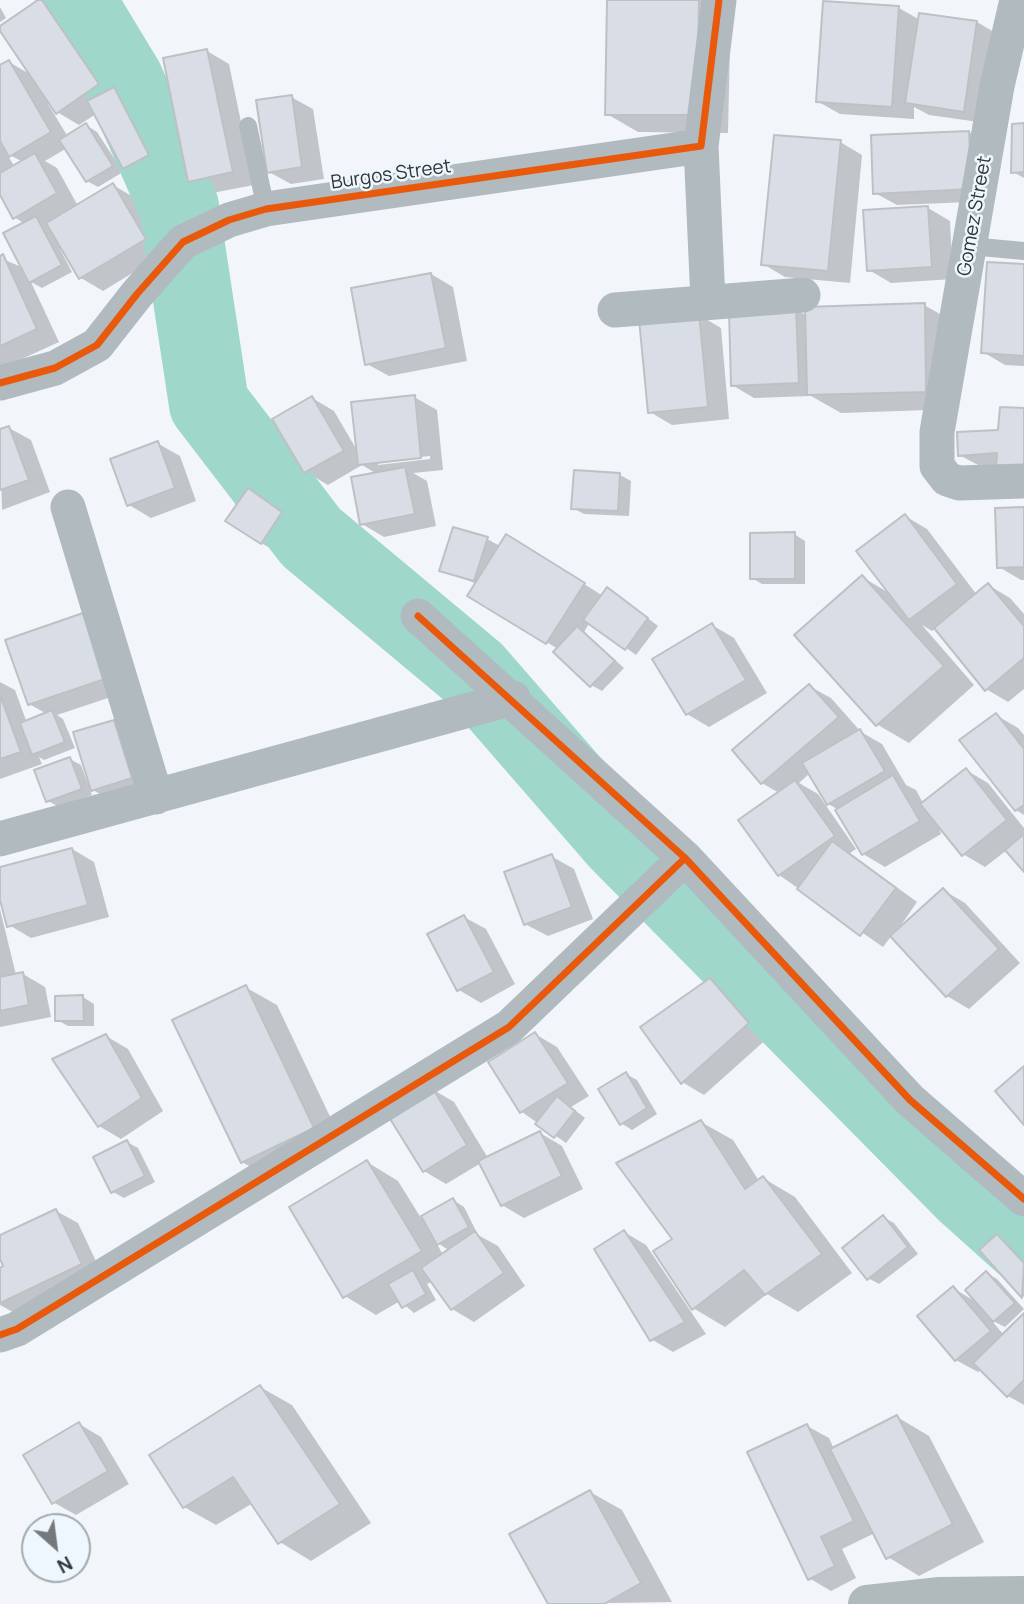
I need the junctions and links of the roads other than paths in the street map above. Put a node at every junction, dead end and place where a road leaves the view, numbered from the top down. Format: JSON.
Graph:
{"nodes":[{"id":1,"x":719,"y":0,"type":"edge"},
{"id":2,"x":1017,"y":0,"type":"edge"},
{"id":3,"x":248,"y":126,"type":"dead end"},
{"id":4,"x":701,"y":146,"type":"junction"},
{"id":5,"x":266,"y":209,"type":"junction"},
{"id":6,"x":970,"y":246,"type":"junction"},
{"id":7,"x":1024,"y":251,"type":"edge"},
{"id":8,"x":803,"y":295,"type":"dead end"},
{"id":9,"x":708,"y":301,"type":"junction"},
{"id":10,"x":615,"y":310,"type":"dead end"},
{"id":11,"x":0,"y":383,"type":"edge"},
{"id":12,"x":1024,"y":481,"type":"edge"},
{"id":13,"x":68,"y":507,"type":"dead end"},
{"id":14,"x":418,"y":616,"type":"dead end"},
{"id":15,"x":513,"y":698,"type":"junction"},
{"id":16,"x":156,"y":797,"type":"junction"},
{"id":17,"x":0,"y":839,"type":"edge"},
{"id":18,"x":677,"y":865,"type":"junction"},
{"id":19,"x":1024,"y":1199,"type":"edge"},
{"id":20,"x":0,"y":1335,"type":"edge"},
{"id":21,"x":1024,"y":1595,"type":"edge"},
{"id":22,"x":867,"y":1604,"type":"edge"}],
"edges":[{"from":1,"to":4,"type":"street"},
{"from":2,"to":6,"type":"street","name":"Gomez Street"},
{"from":3,"to":5,"type":"lane"},
{"from":4,"to":5,"type":"street","name":"Burgos Street"},
{"from":4,"to":9,"type":"street"},
{"from":5,"to":11,"type":"street","name":"Burgos Street"},
{"from":6,"to":7,"type":"lane"},
{"from":6,"to":12,"type":"street","name":"Gomez Street"},
{"from":8,"to":9,"type":"street"},
{"from":9,"to":10,"type":"street"},
{"from":13,"to":16,"type":"street"},
{"from":14,"to":15,"type":"street"},
{"from":15,"to":16,"type":"street"},
{"from":15,"to":18,"type":"street"},
{"from":16,"to":17,"type":"street"},
{"from":18,"to":19,"type":"street"},
{"from":18,"to":20,"type":"street"},
{"from":21,"to":22,"type":"street"}]}
